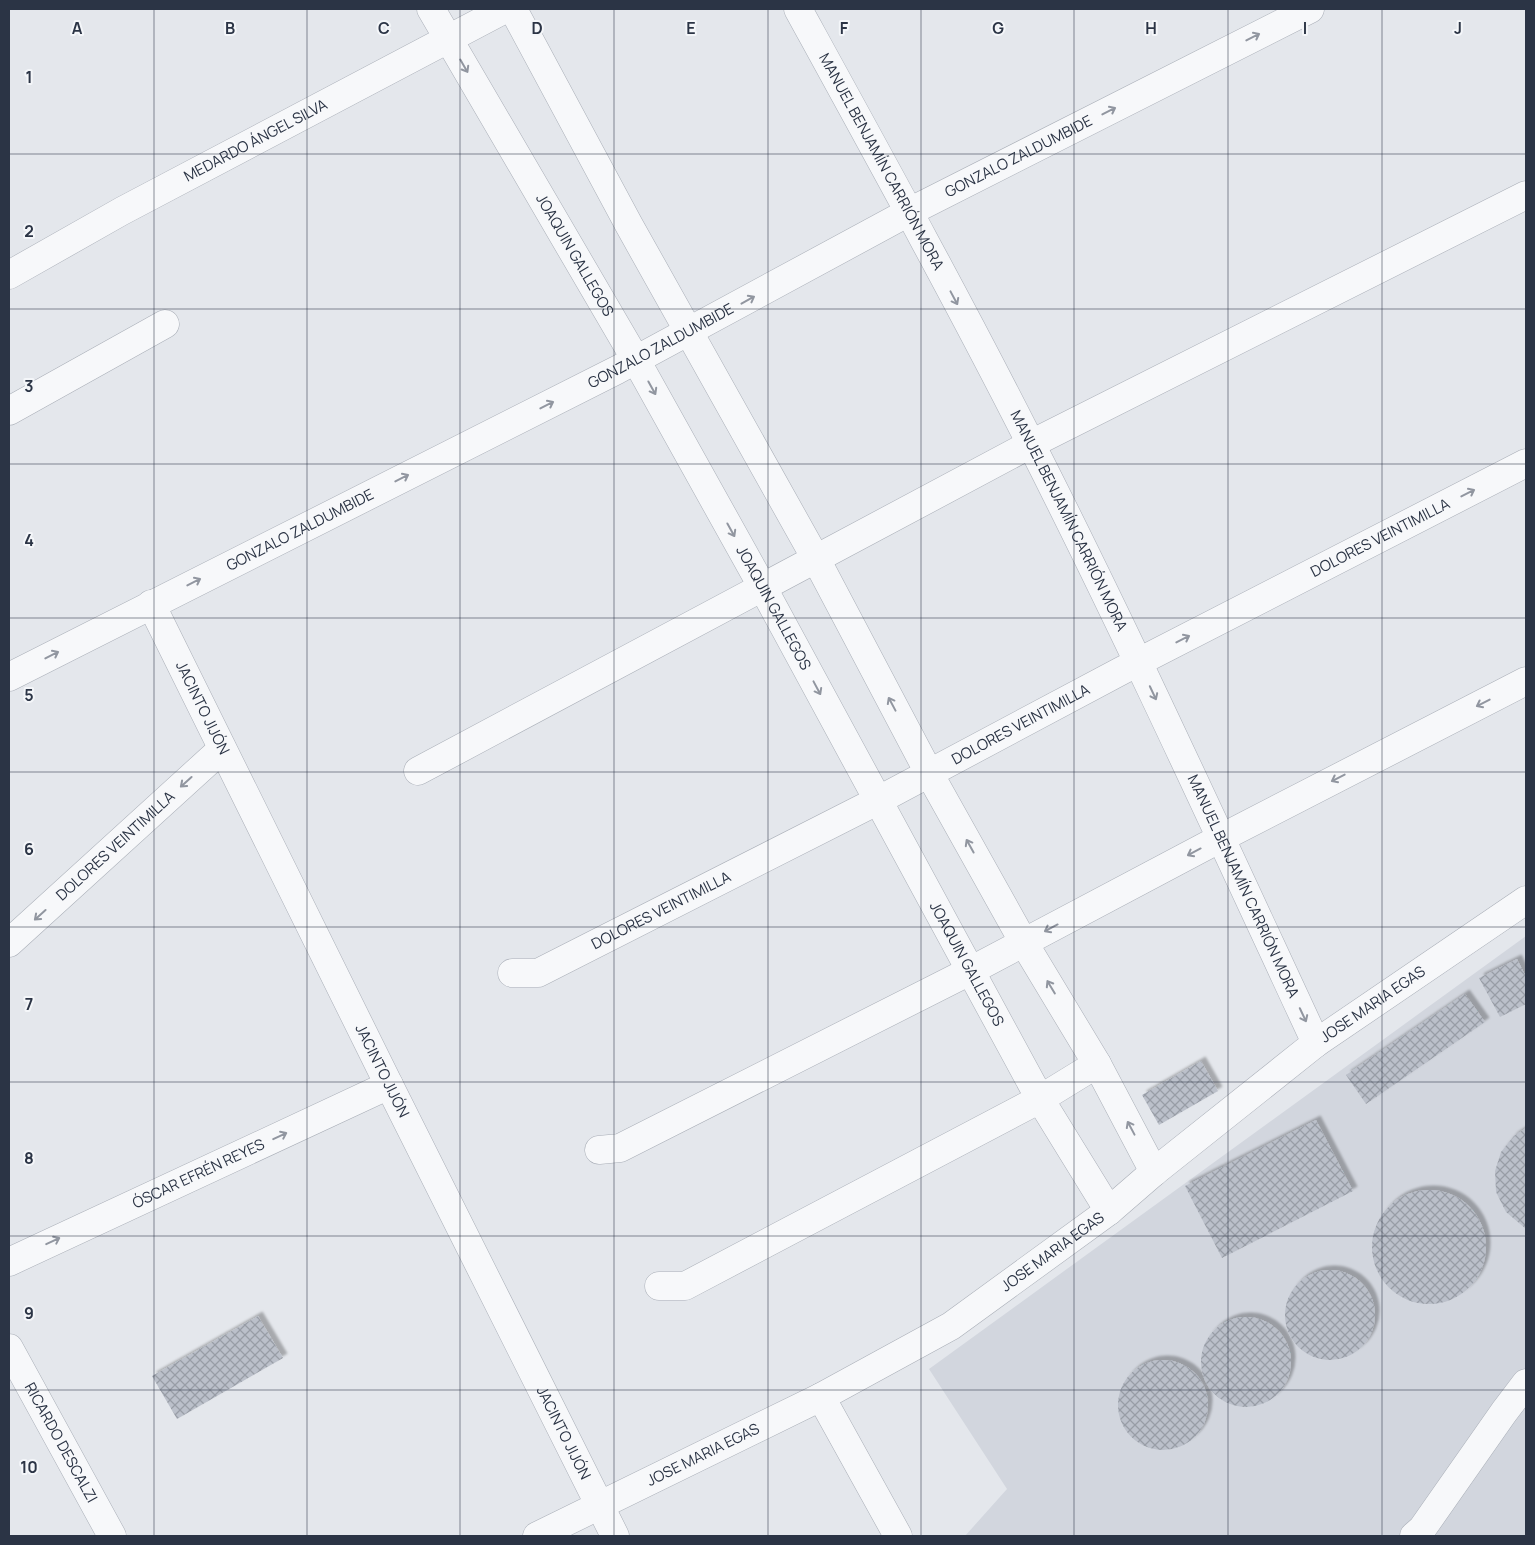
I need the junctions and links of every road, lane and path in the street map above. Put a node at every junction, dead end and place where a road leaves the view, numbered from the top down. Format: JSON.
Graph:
{"nodes":[{"id":1,"x":431,"y":9,"type":"edge"},
{"id":2,"x":505,"y":9,"type":"edge"},
{"id":3,"x":513,"y":9,"type":"edge"},
{"id":4,"x":798,"y":9,"type":"edge"},
{"id":5,"x":1310,"y":9,"type":"edge"},
{"id":6,"x":448,"y":39,"type":"junction"},
{"id":7,"x":1526,"y":195,"type":"edge"},
{"id":8,"x":909,"y":212,"type":"junction"},
{"id":9,"x":9,"y":275,"type":"edge"},
{"id":10,"x":165,"y":324,"type":"dead end"},
{"id":11,"x":689,"y":332,"type":"junction"},
{"id":12,"x":636,"y":360,"type":"junction"},
{"id":13,"x":9,"y":411,"type":"edge"},
{"id":14,"x":1031,"y":444,"type":"junction"},
{"id":15,"x":1526,"y":463,"type":"edge"},
{"id":16,"x":816,"y":559,"type":"junction"},
{"id":17,"x":763,"y":588,"type":"junction"},
{"id":18,"x":151,"y":604,"type":"junction"},
{"id":19,"x":1138,"y":662,"type":"junction"},
{"id":20,"x":9,"y":677,"type":"edge"},
{"id":21,"x":1526,"y":681,"type":"edge"},
{"id":22,"x":222,"y":749,"type":"junction"},
{"id":23,"x":418,"y":772,"type":"dead end"},
{"id":24,"x":929,"y":773,"type":"junction"},
{"id":25,"x":877,"y":801,"type":"junction"},
{"id":26,"x":1221,"y":838,"type":"junction"},
{"id":27,"x":1526,"y":901,"type":"edge"},
{"id":28,"x":1024,"y":942,"type":"junction"},
{"id":29,"x":9,"y":943,"type":"edge"},
{"id":30,"x":970,"y":971,"type":"junction"},
{"id":31,"x":512,"y":973,"type":"dead end"},
{"id":32,"x":1316,"y":1043,"type":"junction"},
{"id":33,"x":1097,"y":1064,"type":"junction"},
{"id":34,"x":389,"y":1085,"type":"junction"},
{"id":35,"x":1040,"y":1099,"type":"junction"},
{"id":36,"x":599,"y":1150,"type":"dead end"},
{"id":37,"x":1154,"y":1172,"type":"junction"},
{"id":38,"x":1109,"y":1211,"type":"junction"},
{"id":39,"x":9,"y":1262,"type":"edge"},
{"id":40,"x":659,"y":1286,"type":"dead end"},
{"id":41,"x":9,"y":1348,"type":"edge"},
{"id":42,"x":1526,"y":1383,"type":"edge"},
{"id":43,"x":821,"y":1397,"type":"junction"},
{"id":44,"x":598,"y":1505,"type":"junction"},
{"id":45,"x":112,"y":1536,"type":"edge"},
{"id":46,"x":536,"y":1536,"type":"edge"},
{"id":47,"x":615,"y":1536,"type":"edge"},
{"id":48,"x":898,"y":1536,"type":"edge"},
{"id":49,"x":1414,"y":1536,"type":"edge"}],
"edges":[{"from":1,"to":6,"type":"street","name":"JOAQUIN GALLEGOS"},
{"from":2,"to":6,"type":"street","name":"MEDARDO ÁNGEL SILVA"},
{"from":3,"to":11,"type":"street"},
{"from":4,"to":8,"type":"street","name":"MANUEL BENJAMÍN CARRIÓN MORA"},
{"from":8,"to":5,"type":"street","name":"GONZALO ZALDUMBIDE","one_way":true},
{"from":6,"to":9,"type":"street","name":"MEDARDO ÁNGEL SILVA"},
{"from":6,"to":12,"type":"street","name":"JOAQUIN GALLEGOS","one_way":true},
{"from":7,"to":14,"type":"street"},
{"from":11,"to":8,"type":"street","name":"GONZALO ZALDUMBIDE","one_way":true},
{"from":8,"to":14,"type":"street","name":"MANUEL BENJAMÍN CARRIÓN MORA","one_way":true},
{"from":10,"to":13,"type":"street"},
{"from":11,"to":12,"type":"street","name":"GONZALO ZALDUMBIDE"},
{"from":11,"to":16,"type":"street"},
{"from":12,"to":17,"type":"street","name":"JOAQUIN GALLEGOS","one_way":true},
{"from":18,"to":12,"type":"street","name":"GONZALO ZALDUMBIDE","one_way":true},
{"from":14,"to":16,"type":"street"},
{"from":14,"to":19,"type":"street","name":"MANUEL BENJAMÍN CARRIÓN MORA"},
{"from":19,"to":15,"type":"street","name":"DOLORES VEINTIMILLA","one_way":true},
{"from":16,"to":17,"type":"street"},
{"from":24,"to":16,"type":"street","one_way":true},
{"from":17,"to":23,"type":"street"},
{"from":17,"to":25,"type":"street","name":"JOAQUIN GALLEGOS","one_way":true},
{"from":20,"to":18,"type":"street","name":"GONZALO ZALDUMBIDE","one_way":true},
{"from":18,"to":22,"type":"street","name":"JACINTO JIJÓN"},
{"from":19,"to":24,"type":"street","name":"DOLORES VEINTIMILLA"},
{"from":19,"to":26,"type":"street","name":"MANUEL BENJAMÍN CARRIÓN MORA","one_way":true},
{"from":21,"to":26,"type":"street","one_way":true},
{"from":22,"to":29,"type":"street","name":"DOLORES VEINTIMILLA","one_way":true},
{"from":22,"to":34,"type":"street","name":"JACINTO JIJÓN"},
{"from":24,"to":25,"type":"street","name":"DOLORES VEINTIMILLA"},
{"from":28,"to":24,"type":"street","one_way":true},
{"from":25,"to":30,"type":"street","name":"JOAQUIN GALLEGOS"},
{"from":25,"to":31,"type":"street","name":"DOLORES VEINTIMILLA"},
{"from":26,"to":28,"type":"street","one_way":true},
{"from":26,"to":32,"type":"street","name":"MANUEL BENJAMÍN CARRIÓN MORA","one_way":true},
{"from":27,"to":32,"type":"street","name":"JOSE MARIA EGAS"},
{"from":28,"to":30,"type":"street"},
{"from":33,"to":28,"type":"street","one_way":true},
{"from":30,"to":35,"type":"street","name":"JOAQUIN GALLEGOS"},
{"from":30,"to":36,"type":"street"},
{"from":32,"to":37,"type":"street","name":"JOSE MARIA EGAS"},
{"from":33,"to":35,"type":"street"},
{"from":37,"to":33,"type":"street","one_way":true},
{"from":39,"to":34,"type":"street","name":"ÓSCAR EFRÉN REYES","one_way":true},
{"from":34,"to":44,"type":"street","name":"JACINTO JIJÓN"},
{"from":35,"to":38,"type":"street","name":"JOAQUIN GALLEGOS"},
{"from":35,"to":40,"type":"street"},
{"from":37,"to":38,"type":"street","name":"JOSE MARIA EGAS"},
{"from":38,"to":43,"type":"street","name":"JOSE MARIA EGAS"},
{"from":41,"to":45,"type":"street","name":"RICARDO DESCALZI"},
{"from":42,"to":49,"type":"street"},
{"from":43,"to":44,"type":"street","name":"JOSE MARIA EGAS"},
{"from":43,"to":48,"type":"street"},
{"from":44,"to":46,"type":"street","name":"JOSE MARIA EGAS"},
{"from":44,"to":47,"type":"street","name":"JACINTO JIJÓN"}]}
